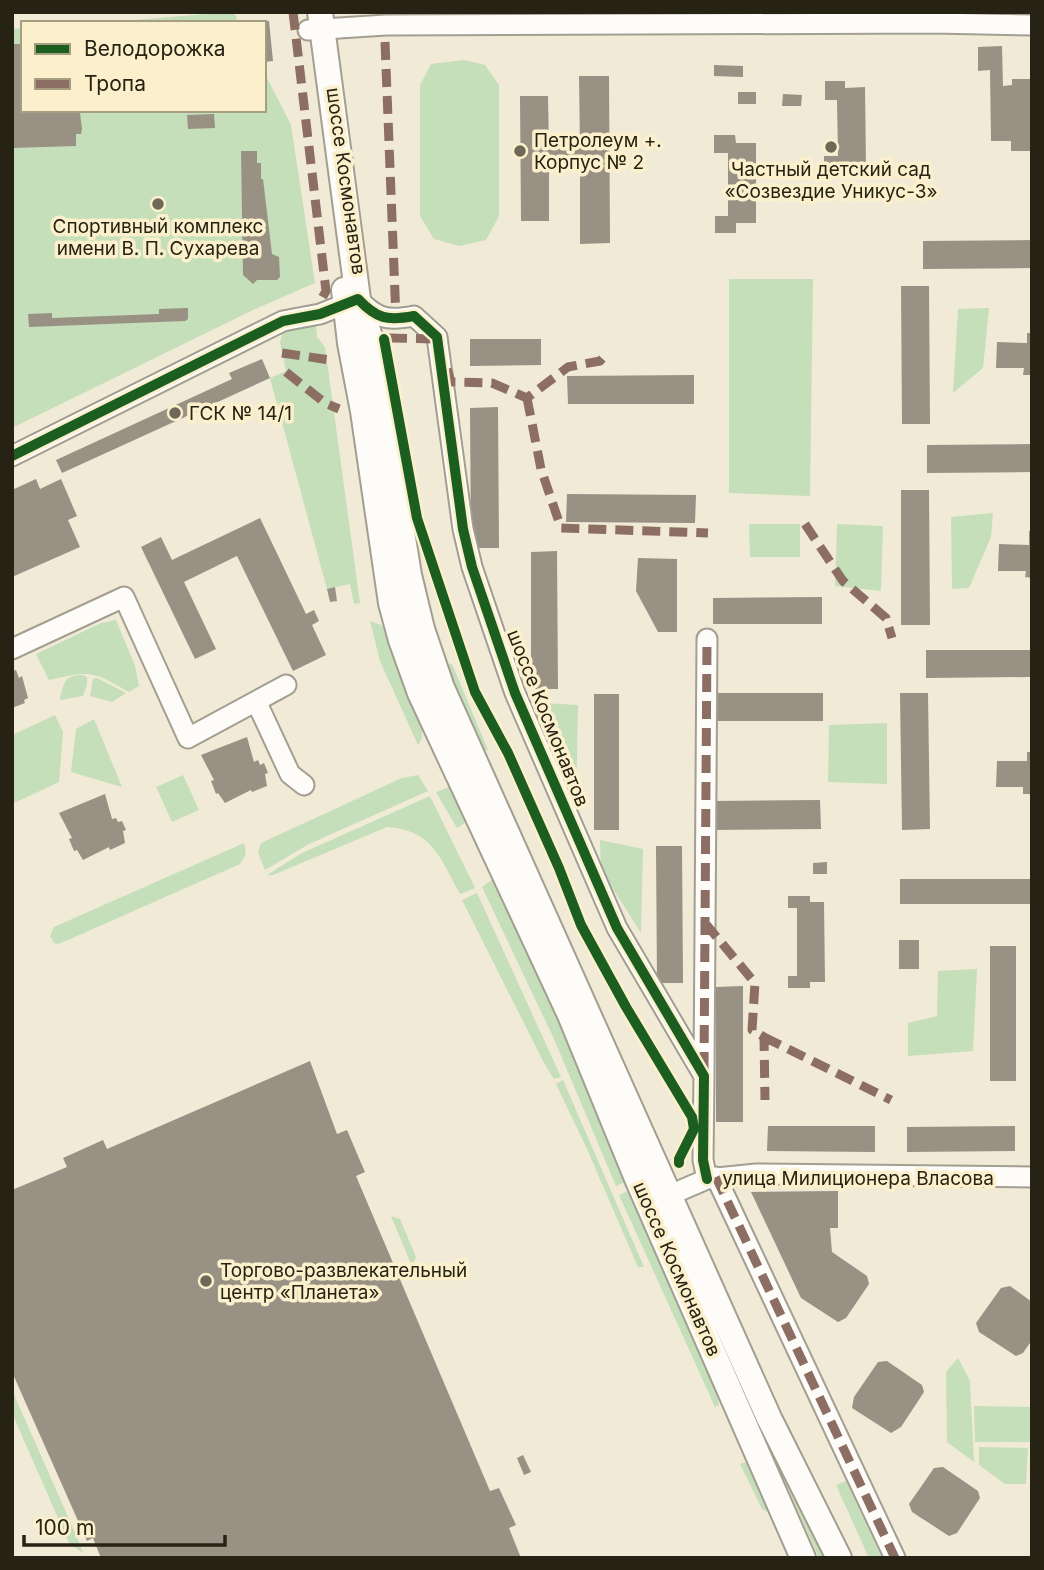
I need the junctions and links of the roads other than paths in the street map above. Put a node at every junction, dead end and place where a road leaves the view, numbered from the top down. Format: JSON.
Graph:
{"nodes":[{"id":1,"x":314,"y":21,"type":"edge"},
{"id":2,"x":1032,"y":25,"type":"edge"},
{"id":3,"x":352,"y":300,"type":"junction"},
{"id":4,"x":12,"y":456,"type":"edge"},
{"id":5,"x":707,"y":639,"type":"dead end"},
{"id":6,"x":12,"y":649,"type":"edge"},
{"id":7,"x":286,"y":685,"type":"dead end"},
{"id":8,"x":257,"y":702,"type":"junction"},
{"id":9,"x":304,"y":785,"type":"dead end"},
{"id":10,"x":704,"y":1076,"type":"junction"},
{"id":11,"x":1032,"y":1177,"type":"edge"},
{"id":12,"x":711,"y":1178,"type":"junction"},
{"id":13,"x":658,"y":1200,"type":"junction"},
{"id":14,"x":803,"y":1558,"type":"edge"},
{"id":15,"x":839,"y":1558,"type":"edge"},
{"id":16,"x":895,"y":1558,"type":"edge"}],
"edges":[{"from":1,"to":2,"type":"street"},
{"from":1,"to":3,"type":"main road","name":"шоссе Космонавтов"},
{"from":3,"to":4,"type":"street"},
{"from":3,"to":10,"type":"street","name":"шоссе Космонавтов"},
{"from":3,"to":13,"type":"main road","name":"шоссе Космонавтов"},
{"from":5,"to":10,"type":"street"},
{"from":6,"to":8,"type":"street"},
{"from":7,"to":8,"type":"street"},
{"from":8,"to":9,"type":"street"},
{"from":10,"to":12,"type":"street"},
{"from":11,"to":12,"type":"street","name":"улица Милиционера Власова"},
{"from":12,"to":13,"type":"street","name":"улица Милиционера Власова"},
{"from":12,"to":16,"type":"street"},
{"from":13,"to":14,"type":"main road","name":"шоссе Космонавтов"},
{"from":13,"to":15,"type":"main road","name":"шоссе Космонавтов"}]}
